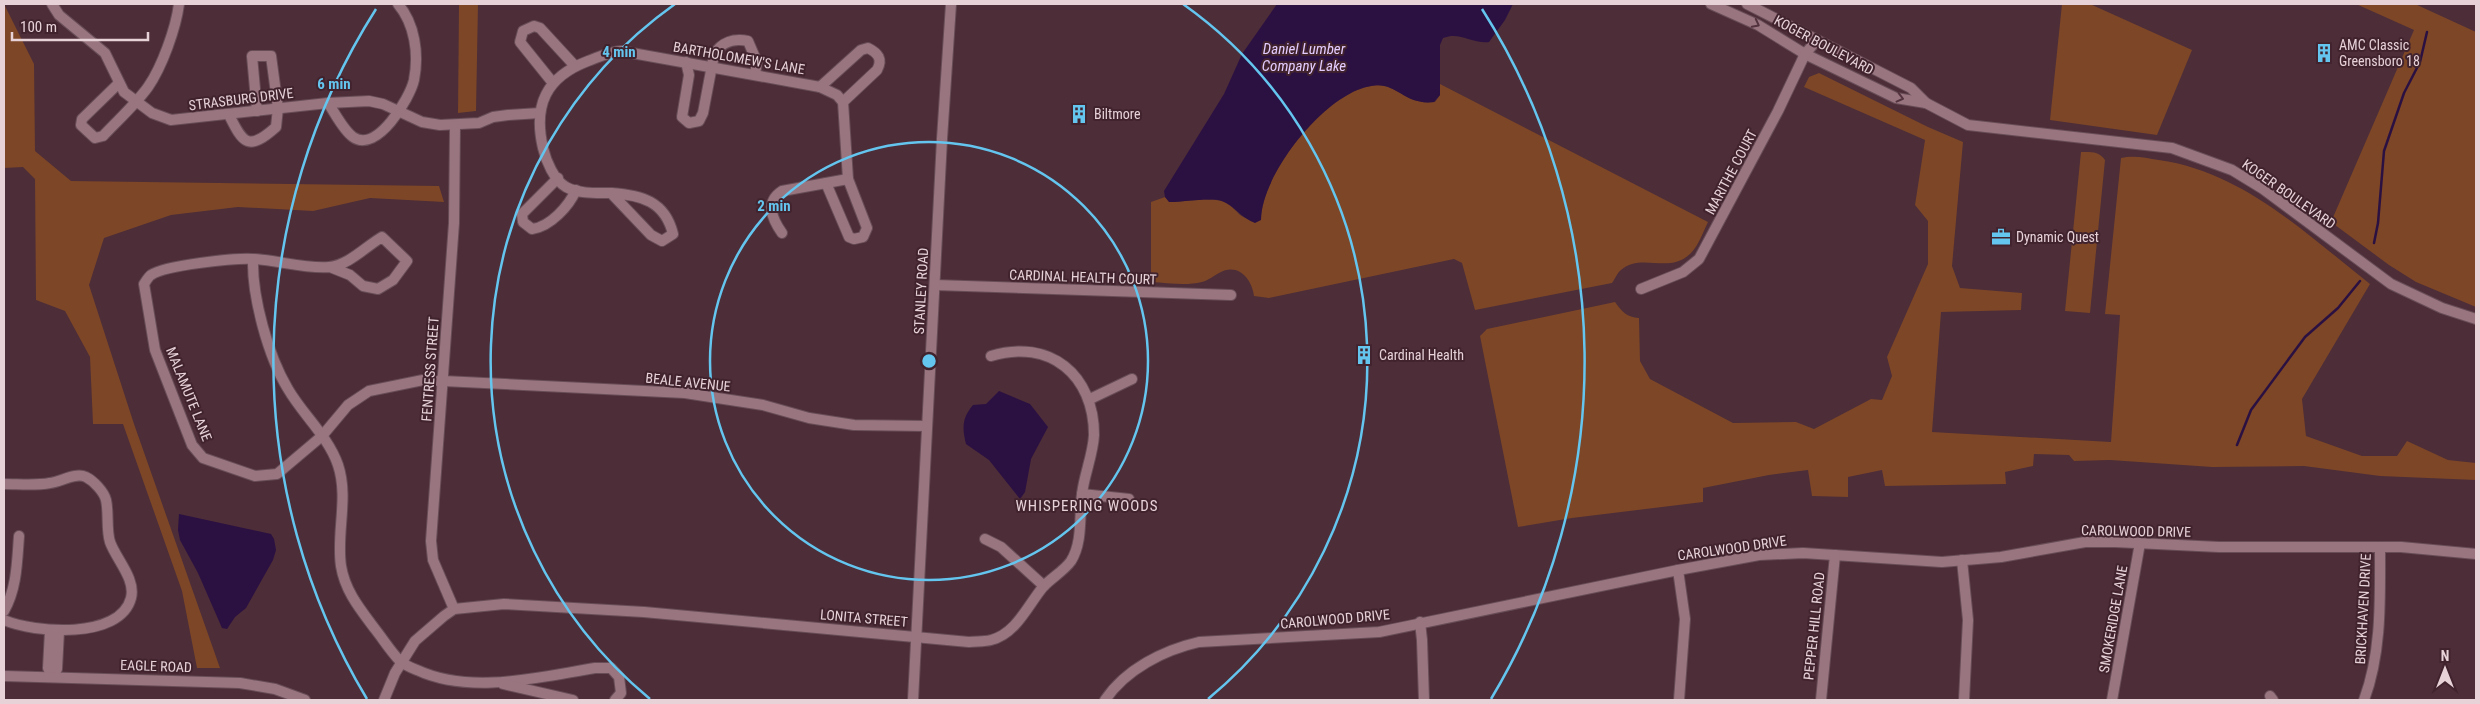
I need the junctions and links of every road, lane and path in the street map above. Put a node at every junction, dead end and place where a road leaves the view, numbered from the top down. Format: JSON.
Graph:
{"nodes":[{"id":1,"x":52,"y":4,"type":"edge"},
{"id":2,"x":179,"y":4,"type":"edge"},
{"id":3,"x":398,"y":4,"type":"edge"},
{"id":4,"x":951,"y":4,"type":"edge"},
{"id":5,"x":1712,"y":4,"type":"edge"},
{"id":6,"x":1747,"y":4,"type":"edge"},
{"id":7,"x":1817,"y":40,"type":"junction"},
{"id":8,"x":1805,"y":54,"type":"junction"},
{"id":9,"x":686,"y":62,"type":"junction"},
{"id":10,"x":575,"y":66,"type":"junction"},
{"id":11,"x":713,"y":67,"type":"junction"},
{"id":12,"x":755,"y":74,"type":"junction"},
{"id":13,"x":119,"y":83,"type":"junction"},
{"id":14,"x":553,"y":83,"type":"junction"},
{"id":15,"x":820,"y":87,"type":"junction"},
{"id":16,"x":136,"y":102,"type":"junction"},
{"id":17,"x":843,"y":102,"type":"junction"},
{"id":18,"x":328,"y":103,"type":"junction"},
{"id":19,"x":1926,"y":103,"type":"junction"},
{"id":20,"x":278,"y":108,"type":"junction"},
{"id":21,"x":257,"y":111,"type":"junction"},
{"id":22,"x":399,"y":112,"type":"junction"},
{"id":23,"x":540,"y":114,"type":"junction"},
{"id":24,"x":229,"y":115,"type":"junction"},
{"id":25,"x":455,"y":126,"type":"junction"},
{"id":26,"x":558,"y":178,"type":"junction"},
{"id":27,"x":848,"y":180,"type":"junction"},
{"id":28,"x":826,"y":184,"type":"junction"},
{"id":29,"x":576,"y":190,"type":"junction"},
{"id":30,"x":611,"y":194,"type":"junction"},
{"id":31,"x":782,"y":233,"type":"dead end"},
{"id":32,"x":253,"y":259,"type":"junction"},
{"id":33,"x":330,"y":267,"type":"junction"},
{"id":34,"x":935,"y":285,"type":"junction"},
{"id":35,"x":1641,"y":290,"type":"dead end"},
{"id":36,"x":1231,"y":295,"type":"dead end"},
{"id":37,"x":2476,"y":319,"type":"edge"},
{"id":38,"x":991,"y":356,"type":"dead end"},
{"id":39,"x":1132,"y":379,"type":"dead end"},
{"id":40,"x":443,"y":380,"type":"junction"},
{"id":41,"x":1090,"y":399,"type":"junction"},
{"id":42,"x":927,"y":426,"type":"junction"},
{"id":43,"x":322,"y":436,"type":"junction"},
{"id":44,"x":4,"y":484,"type":"edge"},
{"id":45,"x":1082,"y":494,"type":"junction"},
{"id":46,"x":1129,"y":499,"type":"dead end"},
{"id":47,"x":19,"y":536,"type":"dead end"},
{"id":48,"x":985,"y":539,"type":"dead end"},
{"id":49,"x":2140,"y":543,"type":"junction"},
{"id":50,"x":2380,"y":547,"type":"junction"},
{"id":51,"x":2476,"y":554,"type":"edge"},
{"id":52,"x":1835,"y":555,"type":"junction"},
{"id":53,"x":1962,"y":560,"type":"junction"},
{"id":54,"x":1678,"y":570,"type":"junction"},
{"id":55,"x":1044,"y":586,"type":"junction"},
{"id":56,"x":454,"y":610,"type":"junction"},
{"id":57,"x":4,"y":611,"type":"edge"},
{"id":58,"x":4,"y":620,"type":"edge"},
{"id":59,"x":1420,"y":622,"type":"junction"},
{"id":60,"x":55,"y":631,"type":"junction"},
{"id":61,"x":917,"y":636,"type":"junction"},
{"id":62,"x":401,"y":663,"type":"junction"},
{"id":63,"x":4,"y":676,"type":"edge"},
{"id":64,"x":52,"y":676,"type":"junction"},
{"id":65,"x":497,"y":682,"type":"junction"},
{"id":66,"x":305,"y":700,"type":"edge"},
{"id":67,"x":384,"y":700,"type":"edge"},
{"id":68,"x":573,"y":700,"type":"edge"},
{"id":69,"x":615,"y":700,"type":"edge"},
{"id":70,"x":913,"y":700,"type":"edge"},
{"id":71,"x":1105,"y":700,"type":"edge"},
{"id":72,"x":1424,"y":700,"type":"edge"},
{"id":73,"x":1679,"y":700,"type":"edge"},
{"id":74,"x":1821,"y":700,"type":"edge"},
{"id":75,"x":1964,"y":700,"type":"edge"},
{"id":76,"x":2112,"y":700,"type":"edge"},
{"id":77,"x":2364,"y":700,"type":"edge"}],
"edges":[{"from":1,"to":13,"type":"street","name":"STRASBURG DRIVE"},
{"from":2,"to":16,"type":"street"},
{"from":3,"to":22,"type":"street"},
{"from":4,"to":34,"type":"street","name":"STANLEY ROAD"},
{"from":5,"to":8,"type":"street","name":"KOGER BOULEVARD","one_way":true},
{"from":6,"to":7,"type":"street","name":"KOGER BOULEVARD"},
{"from":7,"to":8,"type":"street","name":"MARITHE COURT"},
{"from":7,"to":19,"type":"street","name":"KOGER BOULEVARD"},
{"from":8,"to":19,"type":"street","name":"KOGER BOULEVARD","one_way":true},
{"from":8,"to":35,"type":"street","name":"MARITHE COURT"},
{"from":9,"to":10,"type":"street","name":"BARTHOLOMEW'S LANE"},
{"from":9,"to":11,"type":"street","name":"BARTHOLOMEW'S LANE"},
{"from":9,"to":11,"type":"street"},
{"from":10,"to":14,"type":"street","name":"BARTHOLOMEW'S LANE"},
{"from":10,"to":14,"type":"street"},
{"from":11,"to":12,"type":"street","name":"BARTHOLOMEW'S LANE"},
{"from":11,"to":12,"type":"street"},
{"from":12,"to":15,"type":"street","name":"BARTHOLOMEW'S LANE"},
{"from":13,"to":16,"type":"street","name":"STRASBURG DRIVE"},
{"from":13,"to":16,"type":"street"},
{"from":14,"to":23,"type":"street","name":"BARTHOLOMEW'S LANE"},
{"from":15,"to":17,"type":"street","name":"BARTHOLOMEW'S LANE"},
{"from":15,"to":17,"type":"street"},
{"from":16,"to":24,"type":"street","name":"STRASBURG DRIVE"},
{"from":17,"to":27,"type":"street"},
{"from":18,"to":20,"type":"street","name":"STRASBURG DRIVE"},
{"from":18,"to":22,"type":"street","name":"STRASBURG DRIVE"},
{"from":18,"to":22,"type":"street"},
{"from":19,"to":37,"type":"street","name":"KOGER BOULEVARD"},
{"from":20,"to":21,"type":"street","name":"STRASBURG DRIVE"},
{"from":20,"to":21,"type":"street"},
{"from":20,"to":24,"type":"street"},
{"from":21,"to":24,"type":"street","name":"STRASBURG DRIVE"},
{"from":22,"to":25,"type":"street","name":"STRASBURG DRIVE"},
{"from":23,"to":25,"type":"street","name":"STRASBURG DRIVE"},
{"from":23,"to":26,"type":"street","name":"BARTHOLOMEW'S LANE"},
{"from":25,"to":40,"type":"street","name":"FENTRESS STREET"},
{"from":26,"to":29,"type":"street","name":"BARTHOLOMEW'S LANE"},
{"from":26,"to":29,"type":"street"},
{"from":27,"to":28,"type":"street"},
{"from":27,"to":28,"type":"street"},
{"from":28,"to":31,"type":"street"},
{"from":29,"to":30,"type":"street","name":"BARTHOLOMEW'S LANE"},
{"from":30,"to":30,"type":"street","name":"BARTHOLOMEW'S LANE"},
{"from":32,"to":33,"type":"street","name":"MALAMUTE LANE"},
{"from":32,"to":43,"type":"street"},
{"from":32,"to":43,"type":"street","name":"MALAMUTE LANE"},
{"from":33,"to":33,"type":"street","name":"MALAMUTE LANE"},
{"from":34,"to":36,"type":"street","name":"CARDINAL HEALTH COURT"},
{"from":34,"to":42,"type":"street","name":"STANLEY ROAD"},
{"from":38,"to":41,"type":"street","name":"LONITA STREET"},
{"from":39,"to":41,"type":"street"},
{"from":40,"to":42,"type":"street","name":"BEALE AVENUE"},
{"from":40,"to":43,"type":"street","name":"MALAMUTE LANE"},
{"from":40,"to":56,"type":"street","name":"FENTRESS STREET"},
{"from":41,"to":45,"type":"street","name":"LONITA STREET"},
{"from":42,"to":61,"type":"street","name":"STANLEY ROAD"},
{"from":43,"to":62,"type":"street"},
{"from":44,"to":60,"type":"street"},
{"from":45,"to":46,"type":"street"},
{"from":45,"to":55,"type":"street","name":"LONITA STREET"},
{"from":47,"to":57,"type":"street"},
{"from":48,"to":55,"type":"street"},
{"from":49,"to":50,"type":"street","name":"CAROLWOOD DRIVE"},
{"from":49,"to":53,"type":"street","name":"CAROLWOOD DRIVE"},
{"from":49,"to":76,"type":"street","name":"SMOKERIDGE LANE"},
{"from":50,"to":51,"type":"street","name":"CAROLWOOD DRIVE"},
{"from":50,"to":77,"type":"street","name":"BRICKHAVEN DRIVE"},
{"from":52,"to":53,"type":"street","name":"CAROLWOOD DRIVE"},
{"from":52,"to":54,"type":"street","name":"CAROLWOOD DRIVE"},
{"from":52,"to":74,"type":"street","name":"PEPPER HILL ROAD"},
{"from":53,"to":75,"type":"street"},
{"from":54,"to":59,"type":"street","name":"CAROLWOOD DRIVE"},
{"from":54,"to":73,"type":"street"},
{"from":55,"to":61,"type":"street","name":"LONITA STREET"},
{"from":56,"to":61,"type":"street","name":"LONITA STREET"},
{"from":56,"to":62,"type":"street"},
{"from":58,"to":60,"type":"street"},
{"from":59,"to":71,"type":"street","name":"CAROLWOOD DRIVE"},
{"from":59,"to":72,"type":"street"},
{"from":60,"to":64,"type":"street"},
{"from":61,"to":70,"type":"street","name":"STANLEY ROAD"},
{"from":62,"to":65,"type":"street"},
{"from":62,"to":67,"type":"street"},
{"from":63,"to":64,"type":"street","name":"EAGLE ROAD"},
{"from":64,"to":66,"type":"street","name":"EAGLE ROAD"},
{"from":65,"to":68,"type":"street"},
{"from":65,"to":69,"type":"street"}]}
